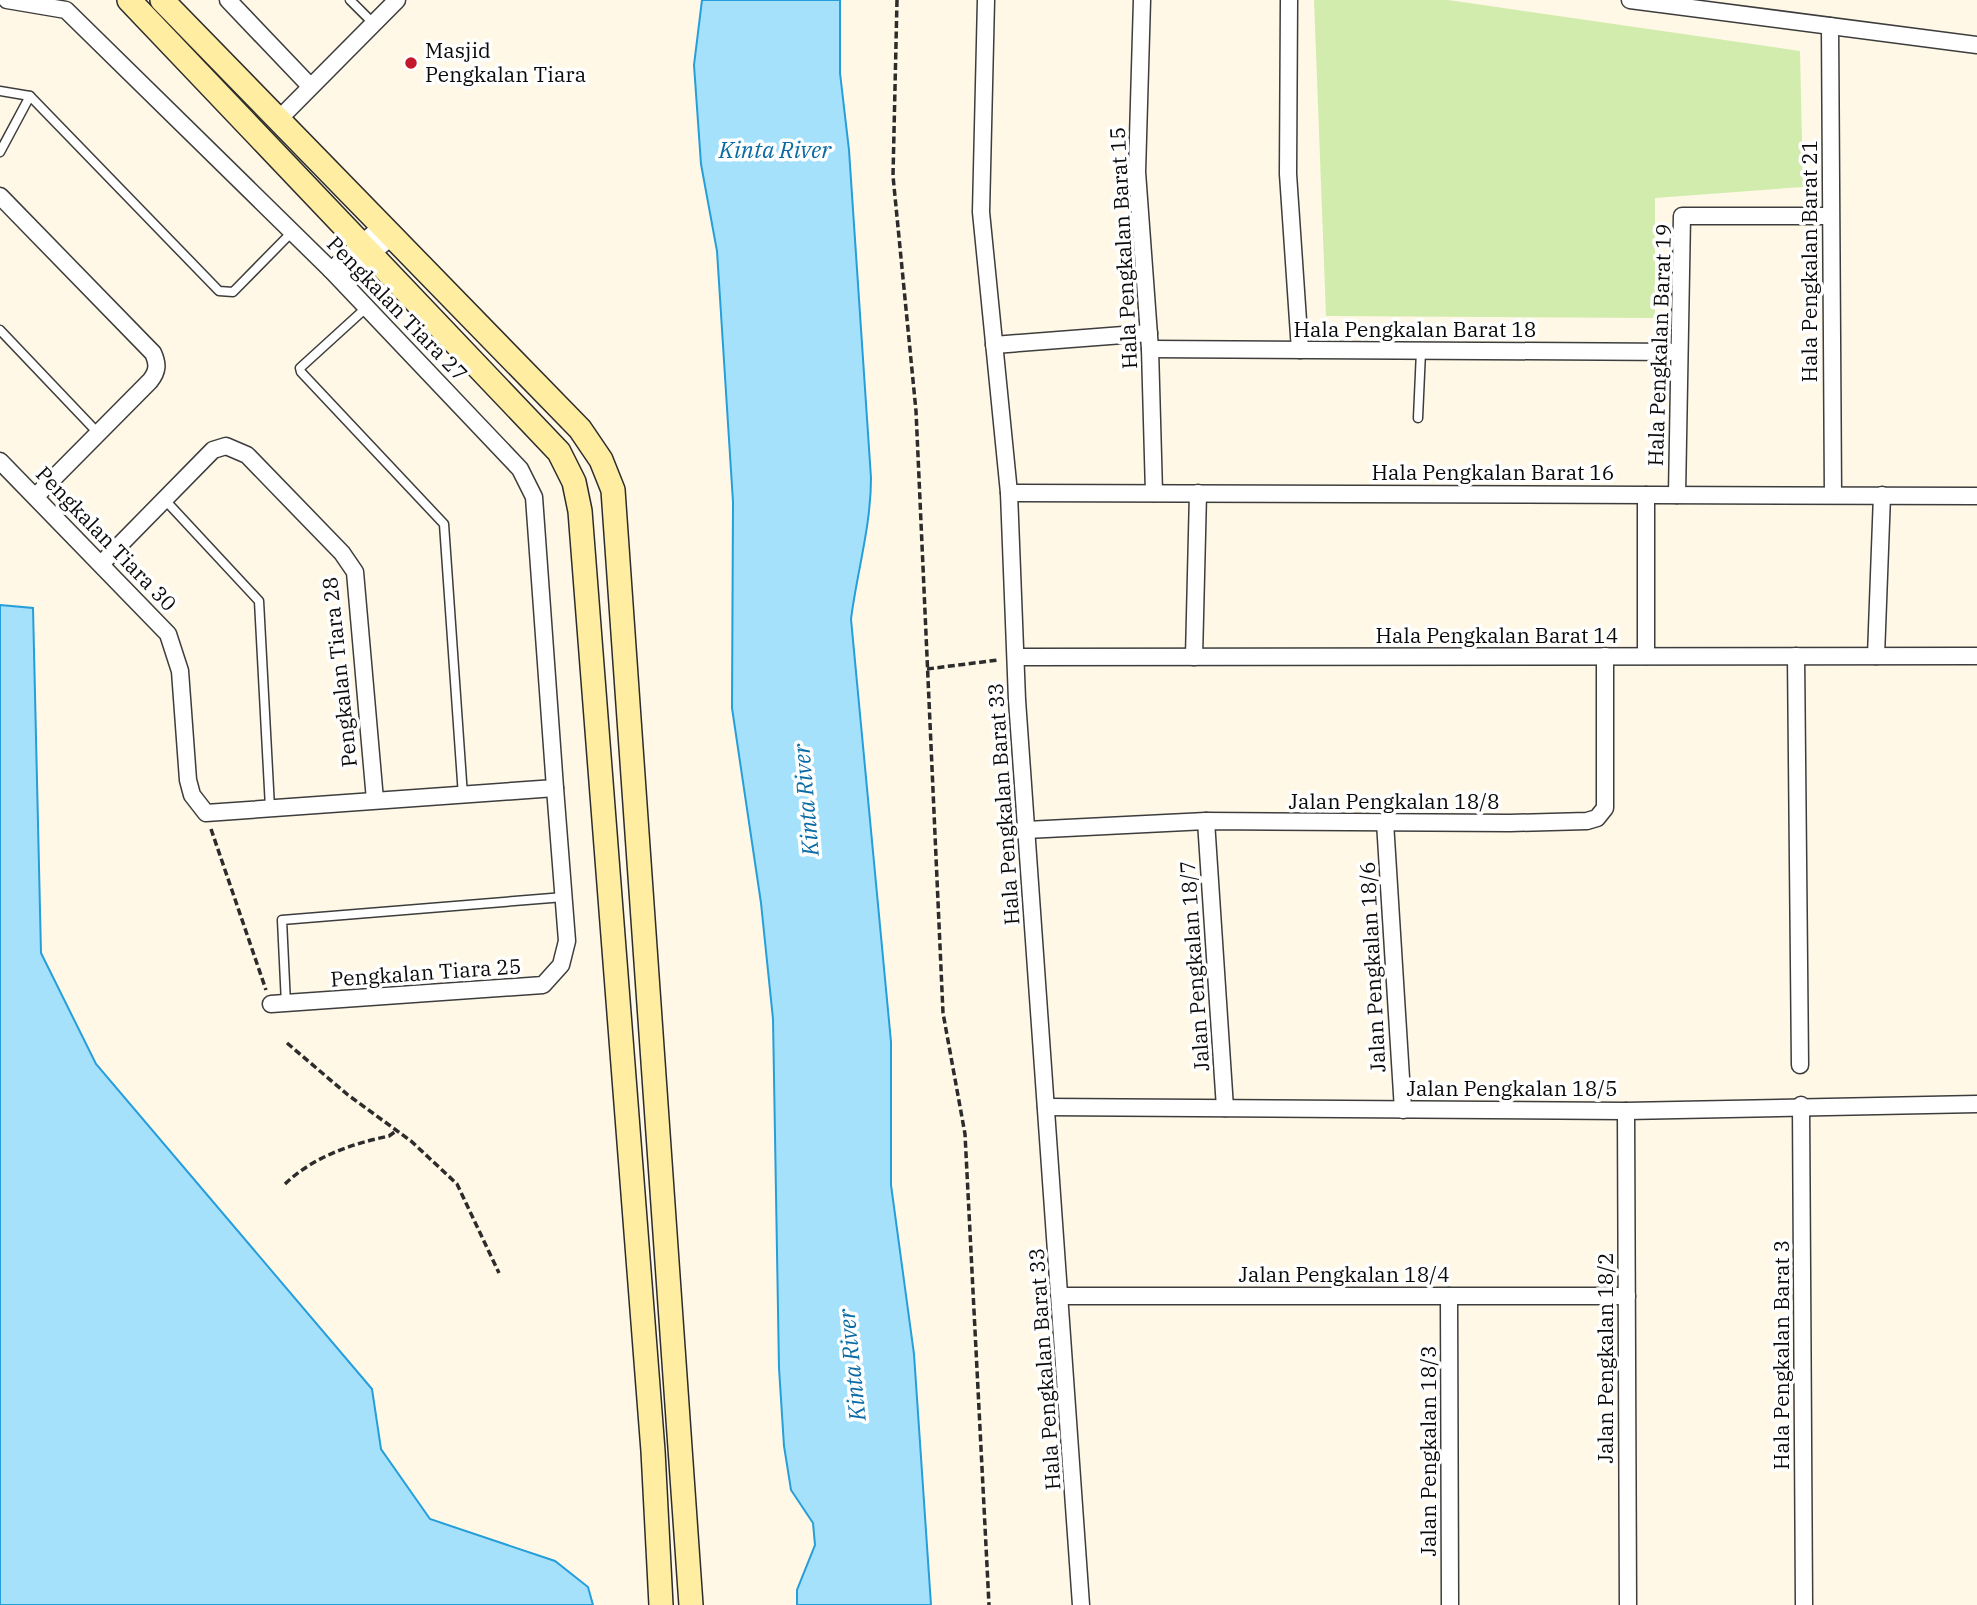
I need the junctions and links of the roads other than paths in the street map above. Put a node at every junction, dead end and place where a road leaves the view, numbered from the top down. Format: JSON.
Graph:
{"nodes":[{"id":1,"x":8,"y":0,"type":"edge"},
{"id":2,"x":129,"y":0,"type":"edge"},
{"id":3,"x":162,"y":0,"type":"edge"},
{"id":4,"x":228,"y":0,"type":"edge"},
{"id":5,"x":350,"y":0,"type":"edge"},
{"id":6,"x":397,"y":0,"type":"edge"},
{"id":7,"x":986,"y":0,"type":"edge"},
{"id":8,"x":1142,"y":0,"type":"edge"},
{"id":9,"x":1289,"y":0,"type":"edge"},
{"id":10,"x":1630,"y":0,"type":"edge"},
{"id":11,"x":1675,"y":3,"type":"edge"},
{"id":12,"x":374,"y":24,"type":"junction"},
{"id":13,"x":1830,"y":26,"type":"junction"},
{"id":14,"x":1977,"y":45,"type":"edge"},
{"id":15,"x":310,"y":86,"type":"junction"},
{"id":16,"x":0,"y":91,"type":"edge"},
{"id":17,"x":30,"y":96,"type":"junction"},
{"id":18,"x":278,"y":120,"type":"junction"},
{"id":19,"x":0,"y":152,"type":"edge"},
{"id":20,"x":0,"y":196,"type":"edge"},
{"id":21,"x":1830,"y":216,"type":"junction"},
{"id":22,"x":292,"y":232,"type":"junction"},
{"id":23,"x":386,"y":232,"type":"junction"},
{"id":24,"x":366,"y":250,"type":"junction"},
{"id":25,"x":336,"y":275,"type":"junction"},
{"id":26,"x":367,"y":307,"type":"junction"},
{"id":27,"x":0,"y":330,"type":"edge"},
{"id":28,"x":1149,"y":341,"type":"junction"},
{"id":29,"x":994,"y":345,"type":"junction"},
{"id":30,"x":1300,"y":350,"type":"junction"},
{"id":31,"x":1421,"y":351,"type":"junction"},
{"id":32,"x":1679,"y":352,"type":"junction"},
{"id":33,"x":1419,"y":418,"type":"dead end"},
{"id":34,"x":98,"y":433,"type":"junction"},
{"id":35,"x":0,"y":461,"type":"edge"},
{"id":36,"x":1009,"y":493,"type":"junction"},
{"id":37,"x":1154,"y":494,"type":"junction"},
{"id":38,"x":1198,"y":494,"type":"junction"},
{"id":39,"x":1646,"y":495,"type":"junction"},
{"id":40,"x":1677,"y":495,"type":"junction"},
{"id":41,"x":1833,"y":495,"type":"junction"},
{"id":42,"x":1882,"y":495,"type":"junction"},
{"id":43,"x":36,"y":496,"type":"junction"},
{"id":44,"x":1977,"y":496,"type":"edge"},
{"id":45,"x":164,"y":500,"type":"junction"},
{"id":46,"x":102,"y":564,"type":"junction"},
{"id":47,"x":1605,"y":656,"type":"junction"},
{"id":48,"x":1646,"y":656,"type":"junction"},
{"id":49,"x":1796,"y":656,"type":"junction"},
{"id":50,"x":1876,"y":656,"type":"junction"},
{"id":51,"x":1977,"y":656,"type":"edge"},
{"id":52,"x":1017,"y":657,"type":"junction"},
{"id":53,"x":1194,"y":657,"type":"junction"},
{"id":54,"x":555,"y":788,"type":"junction"},
{"id":55,"x":463,"y":796,"type":"junction"},
{"id":56,"x":374,"y":800,"type":"junction"},
{"id":57,"x":270,"y":808,"type":"junction"},
{"id":58,"x":1206,"y":821,"type":"junction"},
{"id":59,"x":1385,"y":822,"type":"junction"},
{"id":60,"x":1026,"y":830,"type":"junction"},
{"id":61,"x":564,"y":897,"type":"junction"},
{"id":62,"x":565,"y":951,"type":"joint"},
{"id":63,"x":278,"y":1004,"type":"joint"},
{"id":64,"x":1800,"y":1065,"type":"dead end"},
{"id":65,"x":1977,"y":1104,"type":"edge"},
{"id":66,"x":1801,"y":1105,"type":"junction"},
{"id":67,"x":1046,"y":1107,"type":"junction"},
{"id":68,"x":1225,"y":1108,"type":"junction"},
{"id":69,"x":1403,"y":1110,"type":"junction"},
{"id":70,"x":1626,"y":1111,"type":"junction"},
{"id":71,"x":1062,"y":1296,"type":"junction"},
{"id":72,"x":1449,"y":1296,"type":"junction"},
{"id":73,"x":1627,"y":1296,"type":"junction"},
{"id":74,"x":661,"y":1605,"type":"edge"},
{"id":75,"x":691,"y":1605,"type":"edge"},
{"id":76,"x":1081,"y":1605,"type":"edge"},
{"id":77,"x":1450,"y":1605,"type":"edge"},
{"id":78,"x":1628,"y":1605,"type":"edge"},
{"id":79,"x":1804,"y":1605,"type":"edge"}],
"edges":[{"from":1,"to":22,"type":"street","name":"Pengkalan Tiara 27"},
{"from":2,"to":24,"type":"street"},
{"from":3,"to":18,"type":"street"},
{"from":4,"to":15,"type":"street"},
{"from":5,"to":12,"type":"lane"},
{"from":6,"to":12,"type":"street"},
{"from":7,"to":29,"type":"street","name":"Hala Pengkalan Barat 33"},
{"from":8,"to":28,"type":"street","name":"Hala Pengkalan Barat 15"},
{"from":9,"to":30,"type":"street"},
{"from":10,"to":11,"type":"street"},
{"from":11,"to":13,"type":"street"},
{"from":12,"to":15,"type":"street"},
{"from":13,"to":14,"type":"street"},
{"from":13,"to":21,"type":"street","name":"Hala Pengkalan Barat 21"},
{"from":15,"to":18,"type":"street"},
{"from":16,"to":17,"type":"lane"},
{"from":17,"to":19,"type":"lane"},
{"from":17,"to":22,"type":"lane"},
{"from":18,"to":23,"type":"street"},
{"from":20,"to":34,"type":"street"},
{"from":21,"to":32,"type":"street","name":"Hala Pengkalan Barat 19"},
{"from":21,"to":41,"type":"street","name":"Hala Pengkalan Barat 21"},
{"from":22,"to":25,"type":"street","name":"Pengkalan Tiara 27"},
{"from":23,"to":24,"type":"street"},
{"from":23,"to":75,"type":"street"},
{"from":24,"to":25,"type":"street"},
{"from":24,"to":74,"type":"street"},
{"from":25,"to":26,"type":"street","name":"Pengkalan Tiara 27"},
{"from":26,"to":54,"type":"street","name":"Pengkalan Tiara 27"},
{"from":26,"to":55,"type":"lane"},
{"from":27,"to":34,"type":"lane"},
{"from":28,"to":29,"type":"street","name":"Hala Pengkalan Barat 18"},
{"from":28,"to":30,"type":"street","name":"Hala Pengkalan Barat 18"},
{"from":28,"to":37,"type":"street","name":"Hala Pengkalan Barat 15"},
{"from":29,"to":36,"type":"street","name":"Hala Pengkalan Barat 33"},
{"from":30,"to":31,"type":"street","name":"Hala Pengkalan Barat 18"},
{"from":31,"to":32,"type":"street","name":"Hala Pengkalan Barat 18"},
{"from":31,"to":33,"type":"lane"},
{"from":32,"to":40,"type":"street","name":"Hala Pengkalan Barat 19"},
{"from":34,"to":43,"type":"street"},
{"from":35,"to":43,"type":"street","name":"Pengkalan Tiara 30"},
{"from":36,"to":37,"type":"street","name":"Hala Pengkalan Barat 16"},
{"from":36,"to":52,"type":"street","name":"Hala Pengkalan Barat 33"},
{"from":37,"to":38,"type":"street","name":"Hala Pengkalan Barat 16"},
{"from":38,"to":39,"type":"street","name":"Hala Pengkalan Barat 16"},
{"from":38,"to":53,"type":"street"},
{"from":39,"to":40,"type":"street","name":"Hala Pengkalan Barat 16"},
{"from":39,"to":48,"type":"street"},
{"from":40,"to":41,"type":"street","name":"Hala Pengkalan Barat 16"},
{"from":41,"to":42,"type":"street","name":"Hala Pengkalan Barat 16"},
{"from":42,"to":44,"type":"street","name":"Hala Pengkalan Barat 16"},
{"from":42,"to":50,"type":"street"},
{"from":43,"to":46,"type":"street","name":"Pengkalan Tiara 30"},
{"from":45,"to":46,"type":"street"},
{"from":45,"to":56,"type":"street","name":"Pengkalan Tiara 28"},
{"from":45,"to":57,"type":"lane"},
{"from":46,"to":57,"type":"street","name":"Pengkalan Tiara 30"},
{"from":47,"to":48,"type":"street","name":"Hala Pengkalan Barat 14"},
{"from":47,"to":53,"type":"street","name":"Hala Pengkalan Barat 14"},
{"from":47,"to":59,"type":"street","name":"Jalan Pengkalan 18/8"},
{"from":48,"to":49,"type":"street","name":"Hala Pengkalan Barat 14"},
{"from":49,"to":50,"type":"street","name":"Hala Pengkalan Barat 14"},
{"from":49,"to":64,"type":"street"},
{"from":50,"to":51,"type":"street","name":"Hala Pengkalan Barat 14"},
{"from":52,"to":53,"type":"street","name":"Hala Pengkalan Barat 14"},
{"from":52,"to":60,"type":"street","name":"Hala Pengkalan Barat 33"},
{"from":54,"to":55,"type":"street"},
{"from":54,"to":61,"type":"street","name":"Pengkalan Tiara 27"},
{"from":55,"to":56,"type":"street"},
{"from":56,"to":57,"type":"street"},
{"from":58,"to":59,"type":"street","name":"Jalan Pengkalan 18/8"},
{"from":58,"to":60,"type":"street","name":"Jalan Pengkalan 18/8"},
{"from":58,"to":68,"type":"street","name":"Jalan Pengkalan 18/7"},
{"from":59,"to":69,"type":"street","name":"Jalan Pengkalan 18/6"},
{"from":60,"to":67,"type":"street","name":"Hala Pengkalan Barat 33"},
{"from":61,"to":62,"type":"street","name":"Pengkalan Tiara 27"},
{"from":61,"to":63,"type":"lane"},
{"from":62,"to":63,"type":"street","name":"Pengkalan Tiara 25"},
{"from":65,"to":66,"type":"street","name":"Jalan Pengkalan 18/5"},
{"from":66,"to":70,"type":"street","name":"Jalan Pengkalan 18/5"},
{"from":66,"to":79,"type":"street","name":"Hala Pengkalan Barat 3"},
{"from":67,"to":68,"type":"street","name":"Jalan Pengkalan 18/5"},
{"from":67,"to":71,"type":"street","name":"Hala Pengkalan Barat 33"},
{"from":68,"to":69,"type":"street","name":"Jalan Pengkalan 18/5"},
{"from":69,"to":70,"type":"street","name":"Jalan Pengkalan 18/5"},
{"from":70,"to":73,"type":"street","name":"Jalan Pengkalan 18/2"},
{"from":71,"to":72,"type":"street","name":"Jalan Pengkalan 18/4"},
{"from":71,"to":76,"type":"street","name":"Hala Pengkalan Barat 33"},
{"from":72,"to":73,"type":"street","name":"Jalan Pengkalan 18/4"},
{"from":72,"to":77,"type":"street","name":"Jalan Pengkalan 18/3"},
{"from":73,"to":78,"type":"street","name":"Jalan Pengkalan 18/2"}]}
